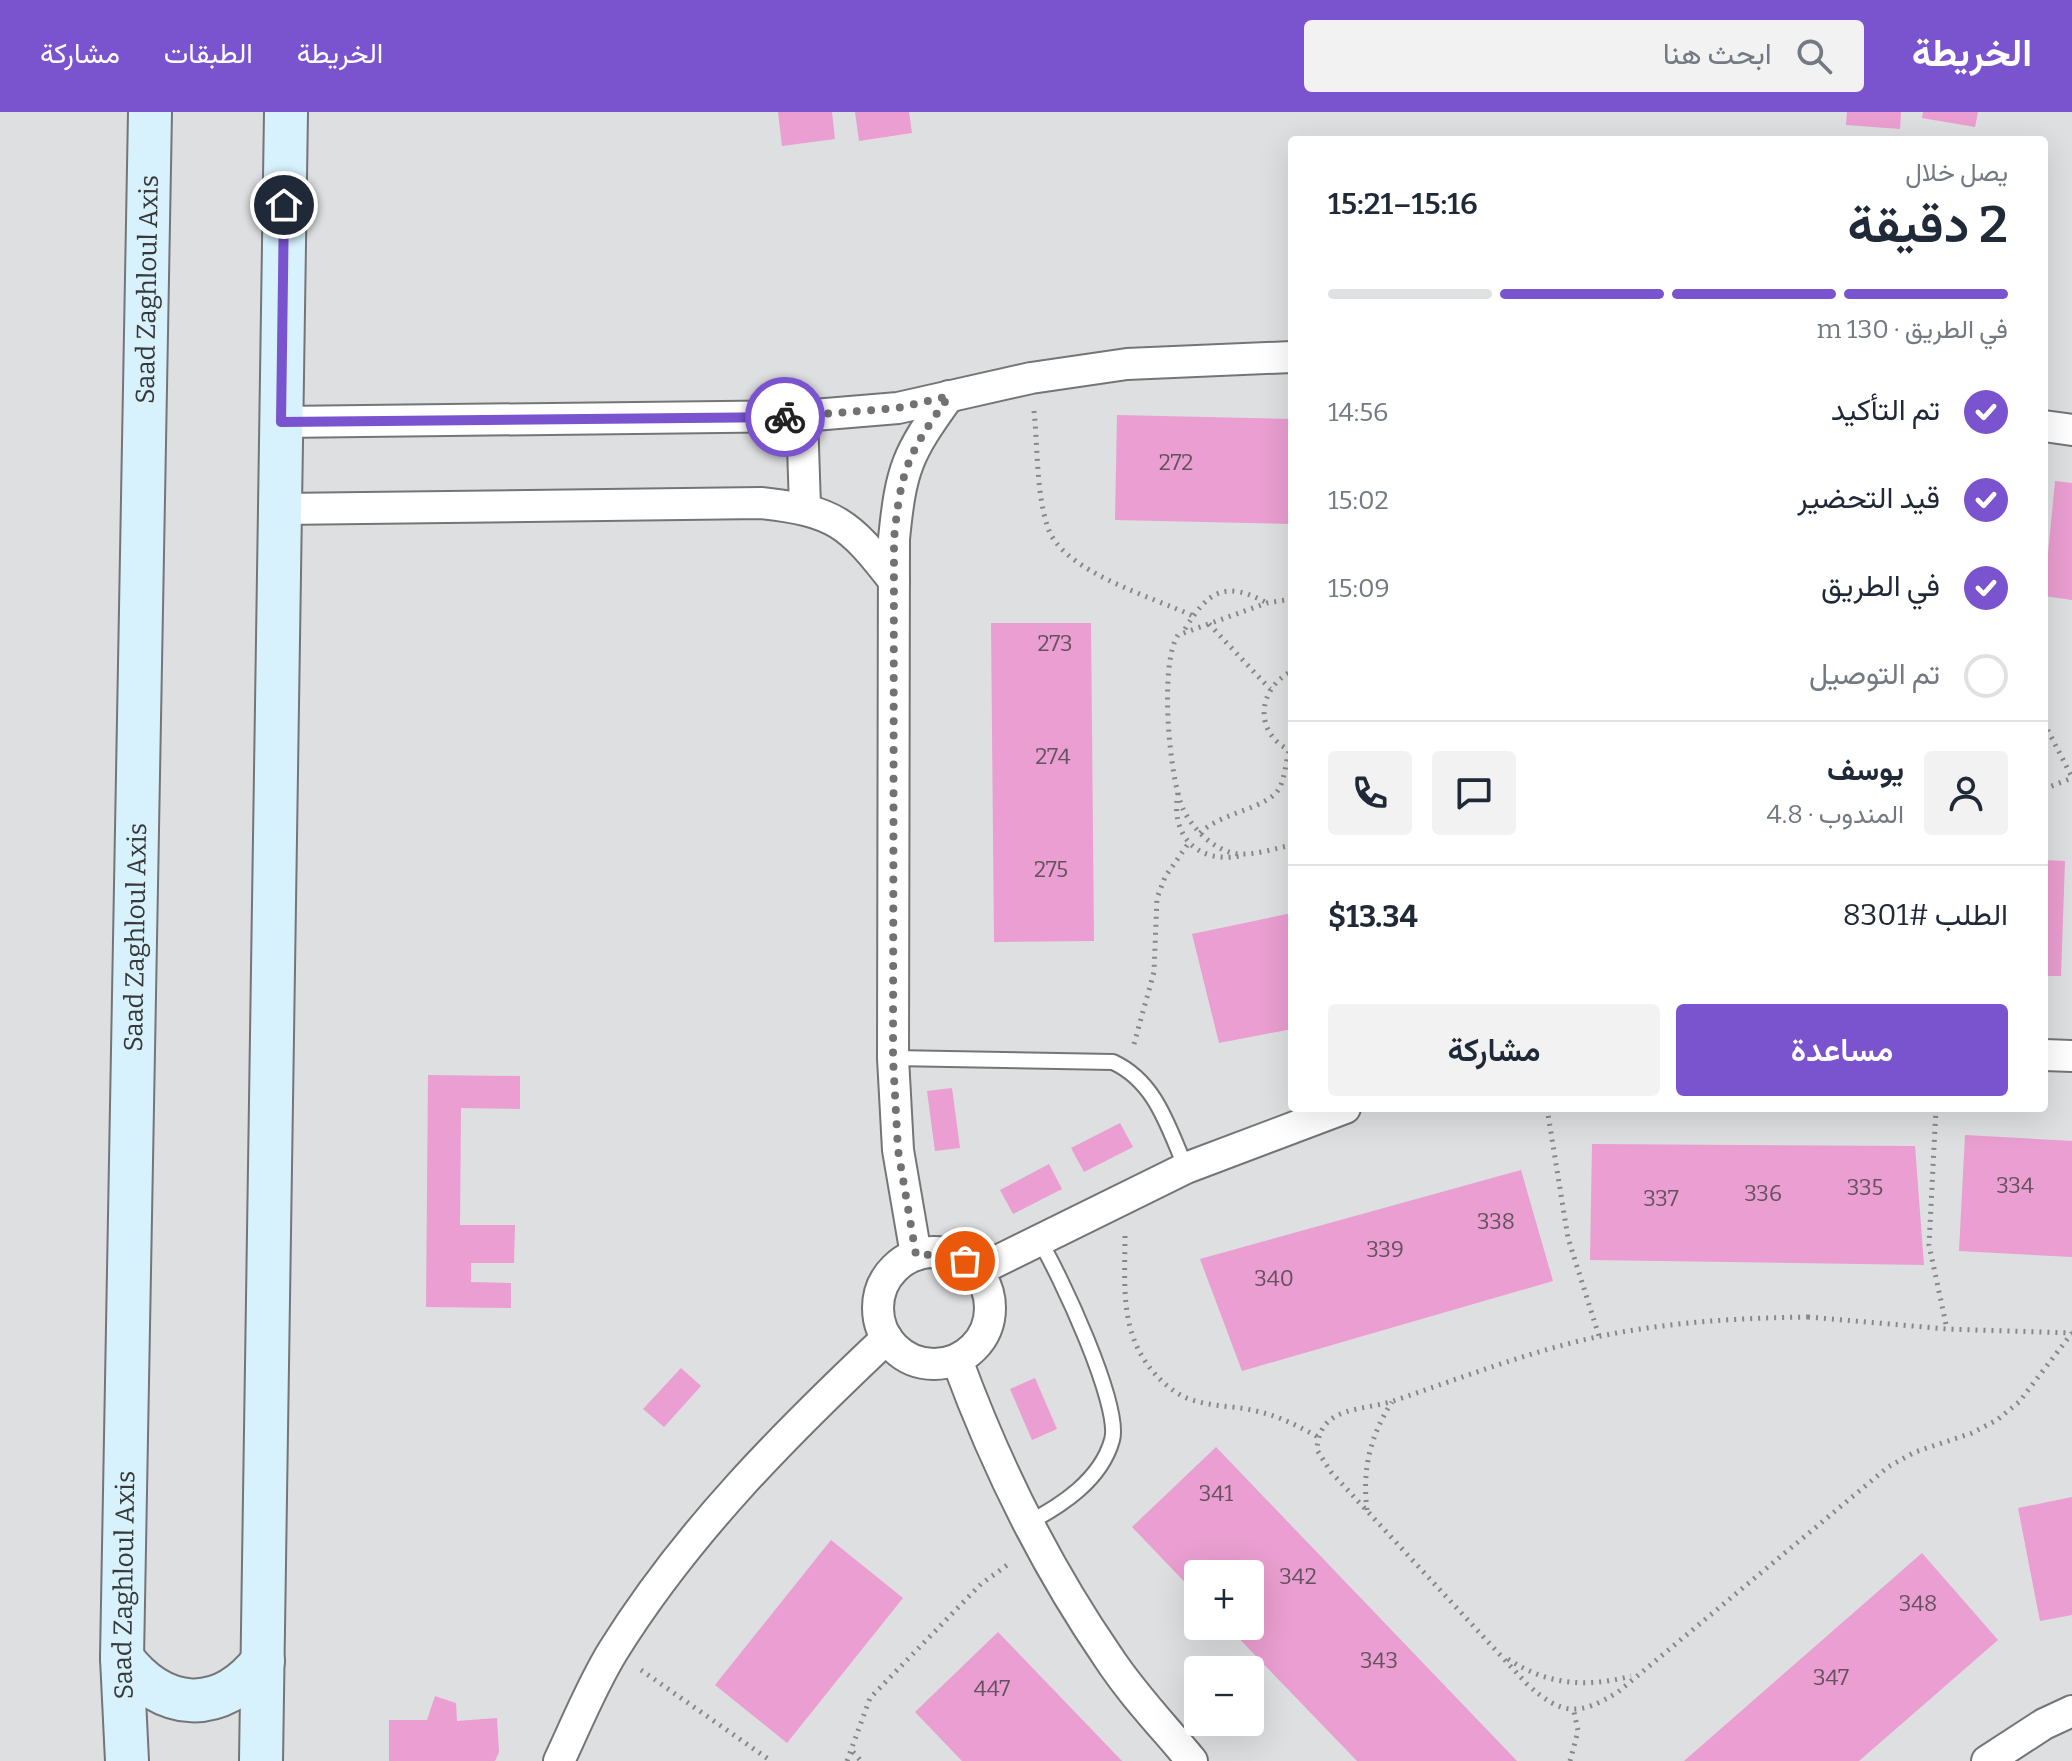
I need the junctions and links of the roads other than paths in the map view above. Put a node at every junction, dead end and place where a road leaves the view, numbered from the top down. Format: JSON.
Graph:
{"nodes":[{"id":1,"x":150,"y":112,"type":"edge"},
{"id":2,"x":286,"y":112,"type":"edge"},
{"id":3,"x":1288,"y":357,"type":"edge"},
{"id":4,"x":949,"y":396,"type":"junction"},
{"id":5,"x":802,"y":416,"type":"junction"},
{"id":6,"x":281,"y":422,"type":"junction"},
{"id":7,"x":2048,"y":427,"type":"edge"},
{"id":8,"x":2072,"y":430,"type":"edge"},
{"id":9,"x":805,"y":507,"type":"junction"},
{"id":10,"x":280,"y":509,"type":"junction"},
{"id":11,"x":894,"y":581,"type":"junction"},
{"id":12,"x":2048,"y":1055,"type":"edge"},
{"id":13,"x":2072,"y":1056,"type":"edge"},
{"id":14,"x":893,"y":1058,"type":"junction"},
{"id":15,"x":1334,"y":1112,"type":"edge"},
{"id":16,"x":1186,"y":1168,"type":"junction"},
{"id":17,"x":1039,"y":1240,"type":"junction"},
{"id":18,"x":916,"y":1255,"type":"junction"},
{"id":19,"x":977,"y":1271,"type":"junction"},
{"id":20,"x":887,"y":1338,"type":"junction"},
{"id":21,"x":957,"y":1360,"type":"junction"},
{"id":22,"x":1032,"y":1536,"type":"junction"},
{"id":23,"x":122,"y":1658,"type":"junction"},
{"id":24,"x":263,"y":1661,"type":"junction"},
{"id":25,"x":2072,"y":1711,"type":"edge"},
{"id":26,"x":127,"y":1761,"type":"edge"},
{"id":27,"x":261,"y":1761,"type":"edge"},
{"id":28,"x":559,"y":1761,"type":"edge"},
{"id":29,"x":1192,"y":1761,"type":"edge"},
{"id":30,"x":1987,"y":1761,"type":"edge"}],
"edges":[{"from":1,"to":23,"type":"main road","name":"Saad Zaghloul Axis"},
{"from":2,"to":6,"type":"main road"},
{"from":3,"to":4,"type":"street"},
{"from":4,"to":5,"type":"street"},
{"from":4,"to":11,"type":"street"},
{"from":5,"to":6,"type":"street"},
{"from":5,"to":9,"type":"street"},
{"from":6,"to":10,"type":"main road"},
{"from":7,"to":8,"type":"street"},
{"from":9,"to":10,"type":"street"},
{"from":9,"to":11,"type":"street"},
{"from":10,"to":24,"type":"main road"},
{"from":11,"to":14,"type":"street"},
{"from":12,"to":13,"type":"street"},
{"from":14,"to":16,"type":"lane"},
{"from":14,"to":18,"type":"street"},
{"from":15,"to":16,"type":"street"},
{"from":16,"to":17,"type":"street"},
{"from":17,"to":19,"type":"street"},
{"from":17,"to":22,"type":"lane"},
{"from":18,"to":19,"type":"street"},
{"from":18,"to":20,"type":"street"},
{"from":19,"to":21,"type":"street"},
{"from":20,"to":21,"type":"street"},
{"from":20,"to":28,"type":"street"},
{"from":21,"to":22,"type":"street"},
{"from":22,"to":29,"type":"street"},
{"from":23,"to":24,"type":"main road"},
{"from":23,"to":26,"type":"main road","name":"Saad Zaghloul Axis"},
{"from":24,"to":27,"type":"main road"},
{"from":25,"to":30,"type":"street"}]}
